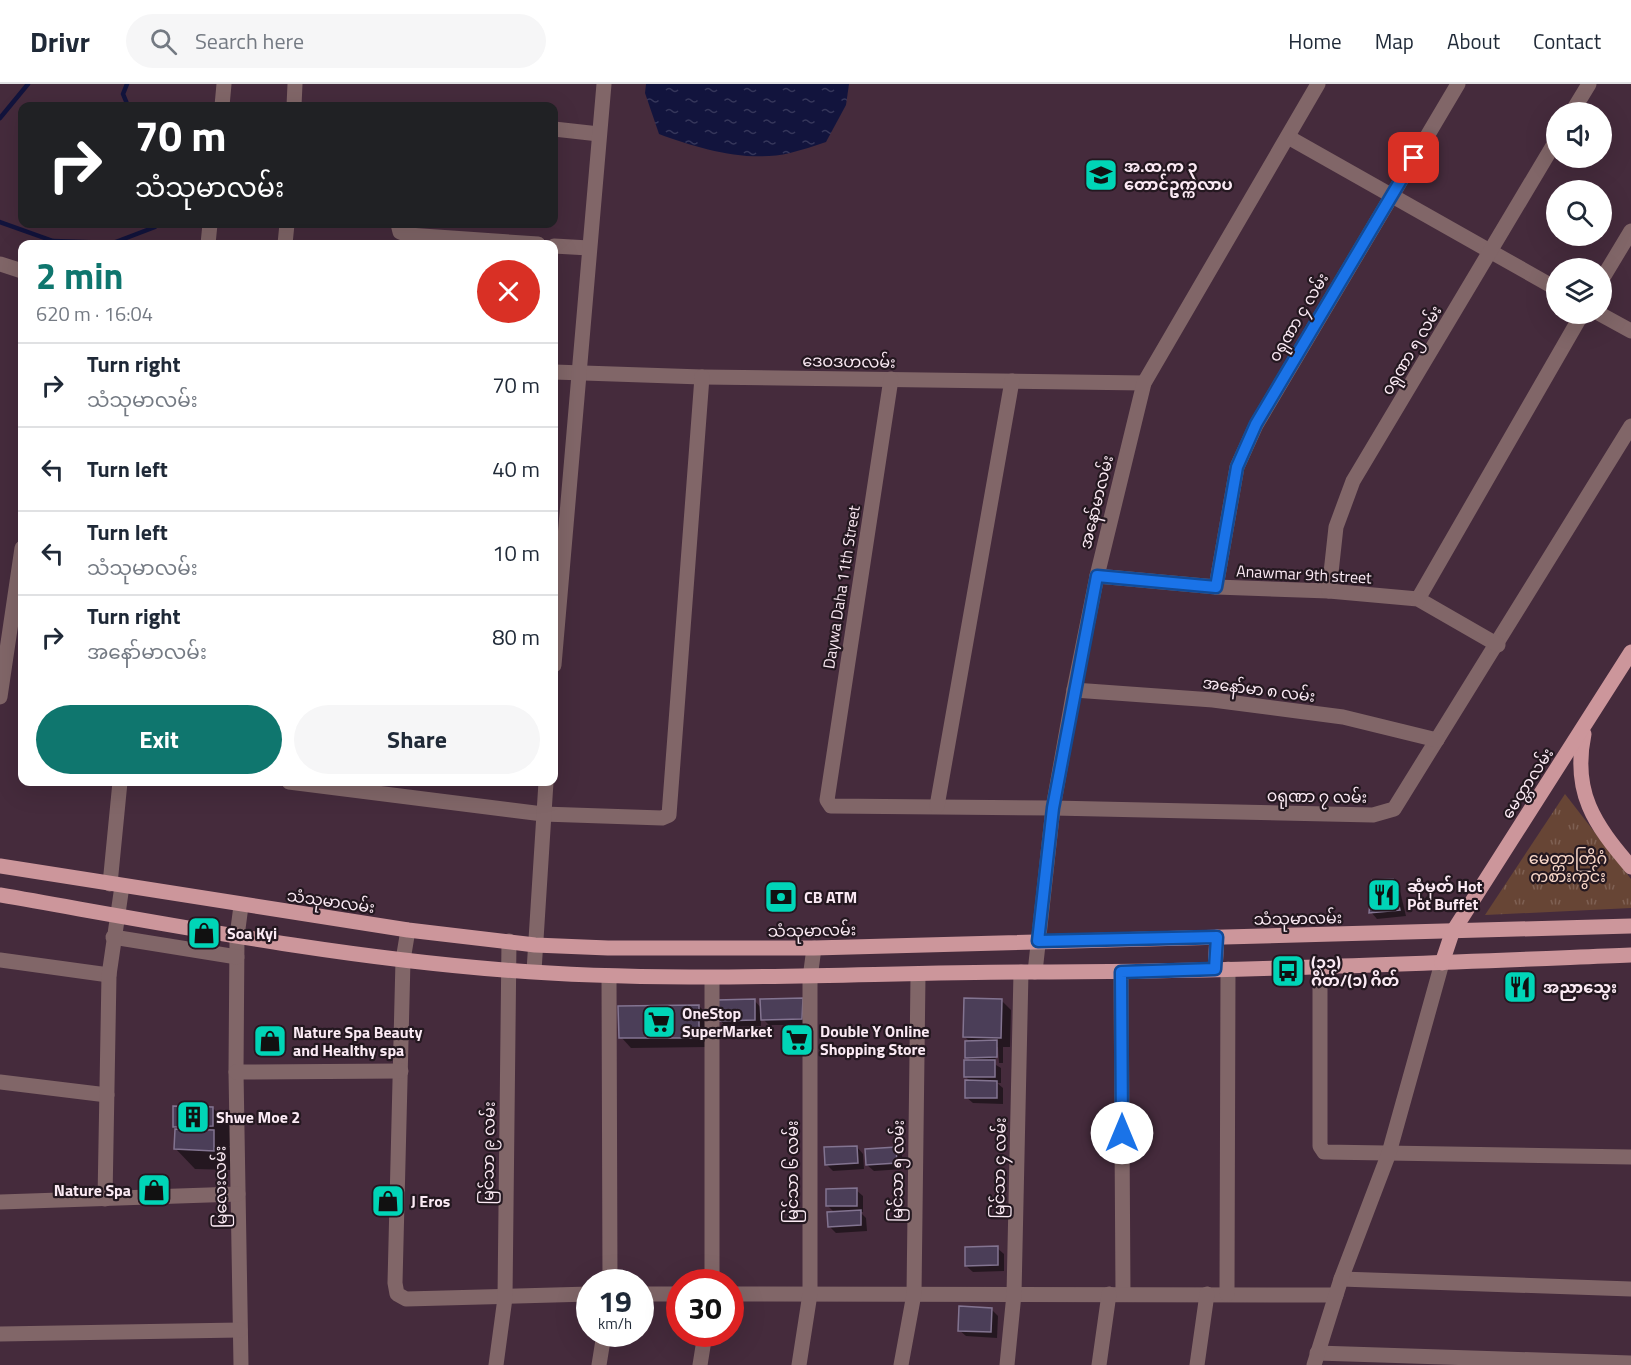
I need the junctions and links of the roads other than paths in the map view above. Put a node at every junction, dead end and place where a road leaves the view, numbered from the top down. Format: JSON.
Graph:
{"nodes":[{"id":1,"x":224,"y":84,"type":"edge"},
{"id":2,"x":295,"y":84,"type":"edge"},
{"id":3,"x":604,"y":84,"type":"edge"},
{"id":4,"x":1458,"y":84,"type":"edge"},
{"id":5,"x":1589,"y":84,"type":"edge"},
{"id":6,"x":1313,"y":86,"type":"edge"},
{"id":7,"x":222,"y":102,"type":"edge"},
{"id":8,"x":294,"y":102,"type":"edge"},
{"id":9,"x":1578,"y":102,"type":"edge"},
{"id":10,"x":558,"y":129,"type":"edge"},
{"id":11,"x":599,"y":134,"type":"junction"},
{"id":12,"x":1288,"y":137,"type":"junction"},
{"id":13,"x":1546,"y":158,"type":"edge"},
{"id":14,"x":1391,"y":195,"type":"junction"},
{"id":15,"x":398,"y":228,"type":"edge"},
{"id":16,"x":1631,"y":231,"type":"edge"},
{"id":17,"x":480,"y":240,"type":"edge"},
{"id":18,"x":558,"y":246,"type":"edge"},
{"id":19,"x":589,"y":248,"type":"junction"},
{"id":20,"x":1491,"y":252,"type":"junction"},
{"id":21,"x":1612,"y":262,"type":"edge"},
{"id":22,"x":0,"y":264,"type":"edge"},
{"id":23,"x":18,"y":270,"type":"edge"},
{"id":24,"x":1546,"y":283,"type":"edge"},
{"id":25,"x":1612,"y":321,"type":"edge"},
{"id":26,"x":1576,"y":324,"type":"edge"},
{"id":27,"x":1631,"y":331,"type":"edge"},
{"id":28,"x":558,"y":372,"type":"edge"},
{"id":29,"x":578,"y":374,"type":"junction"},
{"id":30,"x":702,"y":377,"type":"junction"},
{"id":31,"x":891,"y":379,"type":"junction"},
{"id":32,"x":1012,"y":381,"type":"junction"},
{"id":33,"x":1144,"y":382,"type":"junction"},
{"id":34,"x":1631,"y":426,"type":"edge"},
{"id":35,"x":558,"y":561,"type":"edge"},
{"id":36,"x":18,"y":568,"type":"edge"},
{"id":37,"x":1097,"y":576,"type":"junction"},
{"id":38,"x":1216,"y":587,"type":"junction"},
{"id":39,"x":1329,"y":591,"type":"junction"},
{"id":40,"x":1418,"y":599,"type":"junction"},
{"id":41,"x":5,"y":631,"type":"edge"},
{"id":42,"x":1498,"y":645,"type":"junction"},
{"id":43,"x":1631,"y":652,"type":"edge"},
{"id":44,"x":1074,"y":690,"type":"junction"},
{"id":45,"x":0,"y":697,"type":"edge"},
{"id":46,"x":1586,"y":725,"type":"junction"},
{"id":47,"x":1437,"y":740,"type":"junction"},
{"id":48,"x":120,"y":786,"type":"edge"},
{"id":49,"x":321,"y":786,"type":"edge"},
{"id":50,"x":546,"y":786,"type":"edge"},
{"id":51,"x":827,"y":800,"type":"joint"},
{"id":52,"x":937,"y":806,"type":"junction"},
{"id":53,"x":1053,"y":808,"type":"junction"},
{"id":54,"x":543,"y":814,"type":"junction"},
{"id":55,"x":0,"y":866,"type":"edge"},
{"id":56,"x":1631,"y":867,"type":"edge"},
{"id":57,"x":116,"y":885,"type":"junction"},
{"id":58,"x":0,"y":896,"type":"edge"},
{"id":59,"x":241,"y":906,"type":"junction"},
{"id":60,"x":116,"y":915,"type":"junction"},
{"id":61,"x":1631,"y":926,"type":"edge"},
{"id":62,"x":408,"y":930,"type":"junction"},
{"id":63,"x":1452,"y":933,"type":"junction"},
{"id":64,"x":237,"y":936,"type":"junction"},
{"id":65,"x":113,"y":937,"type":"junction"},
{"id":66,"x":1217,"y":937,"type":"junction"},
{"id":67,"x":509,"y":941,"type":"junction"},
{"id":68,"x":1038,"y":941,"type":"junction"},
{"id":69,"x":535,"y":945,"type":"junction"},
{"id":70,"x":814,"y":948,"type":"junction"},
{"id":71,"x":1631,"y":955,"type":"edge"},
{"id":72,"x":237,"y":957,"type":"junction"},
{"id":73,"x":0,"y":960,"type":"edge"},
{"id":74,"x":403,"y":960,"type":"junction"},
{"id":75,"x":1442,"y":963,"type":"junction"},
{"id":76,"x":1320,"y":968,"type":"junction"},
{"id":77,"x":1221,"y":969,"type":"junction"},
{"id":78,"x":508,"y":971,"type":"junction"},
{"id":79,"x":534,"y":971,"type":"junction"},
{"id":80,"x":1028,"y":972,"type":"junction"},
{"id":81,"x":1121,"y":972,"type":"junction"},
{"id":82,"x":108,"y":975,"type":"junction"},
{"id":83,"x":609,"y":976,"type":"junction"},
{"id":84,"x":918,"y":976,"type":"junction"},
{"id":85,"x":712,"y":978,"type":"junction"},
{"id":86,"x":810,"y":978,"type":"junction"},
{"id":87,"x":401,"y":1071,"type":"junction"},
{"id":88,"x":236,"y":1072,"type":"junction"},
{"id":89,"x":0,"y":1082,"type":"edge"},
{"id":90,"x":108,"y":1095,"type":"junction"},
{"id":91,"x":1389,"y":1153,"type":"junction"},
{"id":92,"x":1631,"y":1156,"type":"edge"},
{"id":93,"x":238,"y":1194,"type":"junction"},
{"id":94,"x":105,"y":1199,"type":"junction"},
{"id":95,"x":0,"y":1202,"type":"edge"},
{"id":96,"x":610,"y":1269,"type":"edge"},
{"id":97,"x":712,"y":1269,"type":"edge"},
{"id":98,"x":1341,"y":1279,"type":"junction"},
{"id":99,"x":1631,"y":1289,"type":"edge"},
{"id":100,"x":744,"y":1294,"type":"edge"},
{"id":101,"x":810,"y":1294,"type":"junction"},
{"id":102,"x":914,"y":1294,"type":"junction"},
{"id":103,"x":1014,"y":1294,"type":"junction"},
{"id":104,"x":1116,"y":1294,"type":"junction"},
{"id":105,"x":1207,"y":1294,"type":"junction"},
{"id":106,"x":1227,"y":1294,"type":"junction"},
{"id":107,"x":1336,"y":1294,"type":"junction"},
{"id":108,"x":576,"y":1295,"type":"edge"},
{"id":109,"x":504,"y":1298,"type":"junction"},
{"id":110,"x":240,"y":1330,"type":"junction"},
{"id":111,"x":0,"y":1334,"type":"edge"},
{"id":112,"x":602,"y":1347,"type":"edge"},
{"id":113,"x":703,"y":1347,"type":"edge"},
{"id":114,"x":1316,"y":1359,"type":"edge"},
{"id":115,"x":1453,"y":1361,"type":"edge"},
{"id":116,"x":1563,"y":1363,"type":"edge"},
{"id":117,"x":1631,"y":1363,"type":"edge"},
{"id":118,"x":242,"y":1365,"type":"edge"},
{"id":119,"x":496,"y":1365,"type":"edge"},
{"id":120,"x":599,"y":1365,"type":"edge"},
{"id":121,"x":700,"y":1365,"type":"edge"},
{"id":122,"x":799,"y":1365,"type":"edge"},
{"id":123,"x":901,"y":1365,"type":"edge"},
{"id":124,"x":1006,"y":1365,"type":"edge"},
{"id":125,"x":1100,"y":1365,"type":"edge"},
{"id":126,"x":1197,"y":1365,"type":"edge"}],
"edges":[{"from":1,"to":7,"type":"street"},
{"from":2,"to":8,"type":"street"},
{"from":3,"to":11,"type":"street"},
{"from":4,"to":14,"type":"street","name":"၀ရုဏာ ၄ လမ်း"},
{"from":5,"to":9,"type":"street"},
{"from":6,"to":12,"type":"street","name":"အနော်မာလမ်း"},
{"from":10,"to":11,"type":"street"},
{"from":11,"to":19,"type":"street"},
{"from":12,"to":14,"type":"street"},
{"from":12,"to":33,"type":"street","name":"အနော်မာလမ်း"},
{"from":13,"to":20,"type":"street","name":"၀ရုဏာ ၅ လမ်း"},
{"from":14,"to":20,"type":"street"},
{"from":14,"to":38,"type":"street","name":"၀ရုဏာ ၄ လမ်း"},
{"from":15,"to":17,"type":"street"},
{"from":16,"to":21,"type":"street"},
{"from":18,"to":19,"type":"street"},
{"from":19,"to":29,"type":"street"},
{"from":20,"to":24,"type":"street"},
{"from":20,"to":39,"type":"street","name":"၀ရုဏာ ၅ လမ်း"},
{"from":22,"to":23,"type":"street"},
{"from":25,"to":27,"type":"street"},
{"from":26,"to":40,"type":"street"},
{"from":28,"to":29,"type":"street","name":"ဒေဝဒဟလမ်း"},
{"from":29,"to":30,"type":"street","name":"ဒေဝဒဟလမ်း"},
{"from":29,"to":35,"type":"street"},
{"from":30,"to":31,"type":"street","name":"ဒေဝဒဟလမ်း"},
{"from":30,"to":54,"type":"street"},
{"from":31,"to":32,"type":"street","name":"ဒေဝဒဟလမ်း"},
{"from":31,"to":51,"type":"street","name":"Daywa Daha 11th Street"},
{"from":32,"to":33,"type":"street","name":"ဒေဝဒဟလမ်း"},
{"from":32,"to":52,"type":"street"},
{"from":33,"to":37,"type":"street","name":"အနော်မာလမ်း"},
{"from":34,"to":42,"type":"street","name":"၀ရုဏာ ၇ လမ်း"},
{"from":36,"to":41,"type":"street"},
{"from":37,"to":38,"type":"street","name":"Anawmar 9th street"},
{"from":37,"to":44,"type":"street","name":"အနော်မာလမ်း"},
{"from":38,"to":39,"type":"street","name":"Anawmar 9th street"},
{"from":39,"to":40,"type":"street","name":"Anawmar 9th street"},
{"from":40,"to":42,"type":"street","name":"Anawmar 9th street"},
{"from":41,"to":45,"type":"street"},
{"from":42,"to":47,"type":"street","name":"၀ရုဏာ ၇ လမ်း"},
{"from":43,"to":46,"type":"main road","name":"မေတ္တာလမ်း"},
{"from":44,"to":47,"type":"street","name":"အနော်မာ ၈ လမ်း"},
{"from":44,"to":53,"type":"street","name":"အနော်မာလမ်း"},
{"from":46,"to":56,"type":"main road"},
{"from":46,"to":63,"type":"main road","name":"မေတ္တာလမ်း"},
{"from":47,"to":53,"type":"street","name":"၀ရုဏာ ၇ လမ်း"},
{"from":48,"to":57,"type":"street"},
{"from":49,"to":54,"type":"street"},
{"from":50,"to":54,"type":"street"},
{"from":51,"to":52,"type":"street","name":"၀ရုဏာ ၇ လမ်း"},
{"from":52,"to":53,"type":"street","name":"၀ရုဏာ ၇ လမ်း"},
{"from":53,"to":68,"type":"street","name":"အနော်မာလမ်း"},
{"from":54,"to":69,"type":"street"},
{"from":55,"to":57,"type":"main road","name":"သံသုမာလမ်း"},
{"from":57,"to":59,"type":"main road","name":"သံသုမာလမ်း"},
{"from":57,"to":60,"type":"street"},
{"from":58,"to":60,"type":"main road"},
{"from":59,"to":62,"type":"main road","name":"သံသုမာလမ်း"},
{"from":59,"to":64,"type":"street","name":"မြလေးလမ်း"},
{"from":60,"to":64,"type":"main road"},
{"from":60,"to":65,"type":"street"},
{"from":61,"to":63,"type":"main road","name":"သံသုမာလမ်း"},
{"from":62,"to":67,"type":"main road","name":"သံသုမာလမ်း"},
{"from":62,"to":74,"type":"street"},
{"from":63,"to":66,"type":"main road","name":"သံသုမာလမ်း"},
{"from":63,"to":75,"type":"main road","name":"မေတ္တာလမ်း"},
{"from":64,"to":72,"type":"street","name":"မြလေးလမ်း"},
{"from":64,"to":74,"type":"main road"},
{"from":65,"to":72,"type":"street"},
{"from":65,"to":82,"type":"street"},
{"from":66,"to":68,"type":"main road","name":"သံသုမာလမ်း"},
{"from":66,"to":77,"type":"main road"},
{"from":67,"to":69,"type":"main road","name":"သံသုမာလမ်း"},
{"from":67,"to":78,"type":"street","name":"မြင်သာ ၉ လမ်း"},
{"from":68,"to":70,"type":"main road","name":"သံသုမာလမ်း"},
{"from":68,"to":80,"type":"street","name":"အနော်မာလမ်း"},
{"from":69,"to":70,"type":"main road","name":"သံသုမာလမ်း"},
{"from":69,"to":79,"type":"street"},
{"from":70,"to":86,"type":"street","name":"မြင်သာ ၆ လမ်း"},
{"from":71,"to":75,"type":"main road"},
{"from":72,"to":88,"type":"street","name":"မြလေးလမ်း"},
{"from":73,"to":82,"type":"street"},
{"from":74,"to":78,"type":"main road"},
{"from":74,"to":87,"type":"street"},
{"from":75,"to":76,"type":"main road"},
{"from":75,"to":91,"type":"street"},
{"from":76,"to":77,"type":"main road"},
{"from":76,"to":91,"type":"street"},
{"from":77,"to":81,"type":"main road"},
{"from":77,"to":106,"type":"street"},
{"from":78,"to":79,"type":"main road"},
{"from":78,"to":109,"type":"street","name":"မြင်သာ ၉ လမ်း"},
{"from":79,"to":83,"type":"main road"},
{"from":80,"to":81,"type":"main road"},
{"from":80,"to":84,"type":"main road"},
{"from":80,"to":103,"type":"street","name":"မြင်သာ ၄ လမ်း"},
{"from":81,"to":104,"type":"street"},
{"from":82,"to":90,"type":"street"},
{"from":83,"to":85,"type":"main road"},
{"from":83,"to":96,"type":"street"},
{"from":84,"to":86,"type":"main road"},
{"from":84,"to":102,"type":"street","name":"မြင်သာ ၅ လမ်း"},
{"from":85,"to":86,"type":"main road"},
{"from":85,"to":97,"type":"street"},
{"from":86,"to":101,"type":"street","name":"မြင်သာ ၆ လမ်း"},
{"from":87,"to":88,"type":"street"},
{"from":87,"to":109,"type":"street"},
{"from":88,"to":93,"type":"street","name":"မြလေးလမ်း"},
{"from":89,"to":90,"type":"street"},
{"from":90,"to":94,"type":"street"},
{"from":91,"to":92,"type":"street"},
{"from":91,"to":98,"type":"street"},
{"from":93,"to":94,"type":"street"},
{"from":93,"to":110,"type":"street","name":"မြလေးလမ်း"},
{"from":94,"to":95,"type":"street"},
{"from":98,"to":99,"type":"street"},
{"from":98,"to":107,"type":"street"},
{"from":100,"to":101,"type":"street"},
{"from":101,"to":102,"type":"street"},
{"from":101,"to":122,"type":"street","name":"မြင်သာ ၆ လမ်း"},
{"from":102,"to":103,"type":"street"},
{"from":102,"to":123,"type":"street","name":"မြင်သာ ၅ လမ်း"},
{"from":103,"to":104,"type":"street"},
{"from":103,"to":124,"type":"street","name":"မြင်သာ ၄ လမ်း"},
{"from":104,"to":105,"type":"street"},
{"from":104,"to":125,"type":"street"},
{"from":105,"to":106,"type":"street"},
{"from":105,"to":126,"type":"street"},
{"from":106,"to":107,"type":"street"},
{"from":107,"to":114,"type":"street"},
{"from":108,"to":109,"type":"street"},
{"from":109,"to":119,"type":"street","name":"မြင်သာ ၉ လမ်း"},
{"from":110,"to":111,"type":"street"},
{"from":110,"to":118,"type":"street","name":"မြလေးလမ်း"},
{"from":112,"to":120,"type":"street"},
{"from":113,"to":121,"type":"street"},
{"from":114,"to":115,"type":"street"},
{"from":115,"to":116,"type":"street"},
{"from":116,"to":117,"type":"street"}]}
